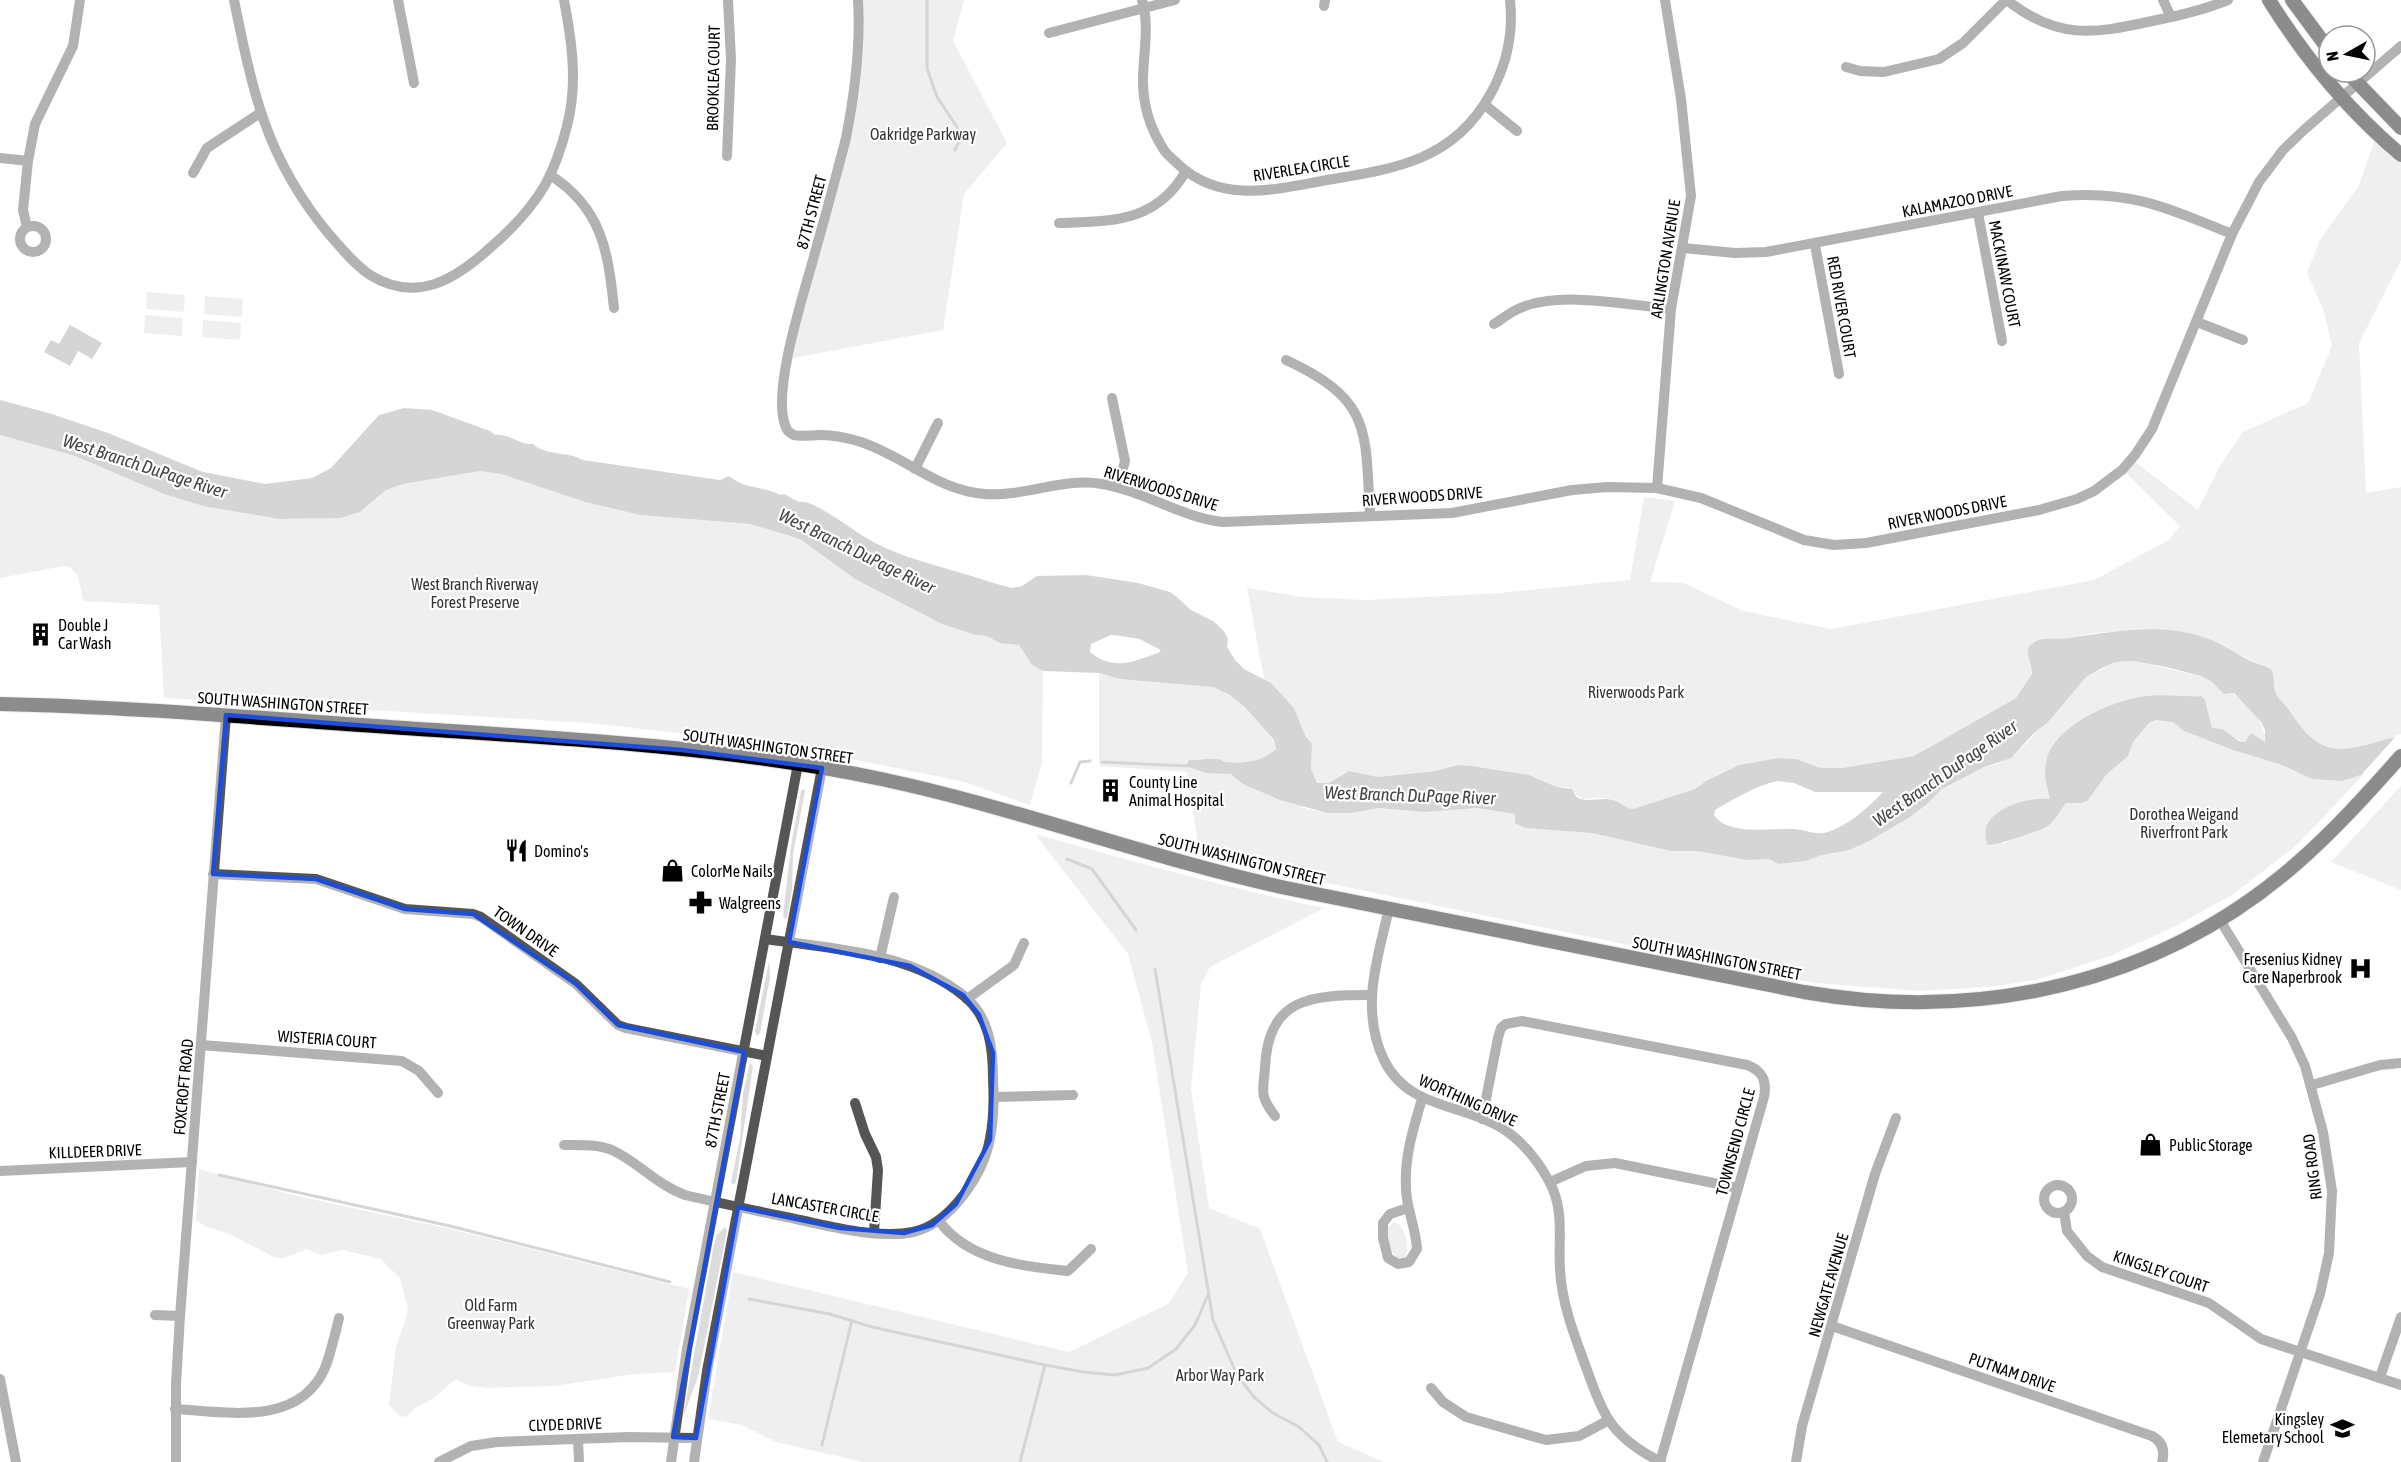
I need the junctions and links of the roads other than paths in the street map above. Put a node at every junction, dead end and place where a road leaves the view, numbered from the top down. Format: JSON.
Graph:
{"nodes":[{"id":1,"x":80,"y":0,"type":"edge"},
{"id":2,"x":234,"y":0,"type":"edge"},
{"id":3,"x":398,"y":0,"type":"edge"},
{"id":4,"x":564,"y":0,"type":"edge"},
{"id":5,"x":728,"y":0,"type":"edge"},
{"id":6,"x":858,"y":0,"type":"edge"},
{"id":7,"x":1175,"y":0,"type":"edge"},
{"id":8,"x":1510,"y":0,"type":"edge"},
{"id":9,"x":1665,"y":0,"type":"edge"},
{"id":10,"x":2007,"y":0,"type":"edge"},
{"id":11,"x":2163,"y":0,"type":"edge"},
{"id":12,"x":2228,"y":0,"type":"edge"},
{"id":13,"x":2269,"y":0,"type":"edge"},
{"id":14,"x":2292,"y":0,"type":"edge"},
{"id":15,"x":1143,"y":4,"type":"edge"},
{"id":16,"x":2171,"y":17,"type":"junction"},
{"id":17,"x":1049,"y":33,"type":"dead end"},
{"id":18,"x":2317,"y":34,"type":"edge"},
{"id":19,"x":2401,"y":46,"type":"edge"},
{"id":20,"x":1846,"y":67,"type":"dead end"},
{"id":21,"x":2377,"y":67,"type":"edge"},
{"id":22,"x":414,"y":83,"type":"dead end"},
{"id":23,"x":2358,"y":84,"type":"joint"},
{"id":24,"x":2342,"y":98,"type":"junction"},
{"id":25,"x":1483,"y":107,"type":"junction"},
{"id":26,"x":260,"y":113,"type":"junction"},
{"id":27,"x":2401,"y":128,"type":"edge"},
{"id":28,"x":1517,"y":131,"type":"dead end"},
{"id":29,"x":2401,"y":155,"type":"edge"},
{"id":30,"x":727,"y":156,"type":"dead end"},
{"id":31,"x":0,"y":158,"type":"edge"},
{"id":32,"x":28,"y":161,"type":"junction"},
{"id":33,"x":1186,"y":171,"type":"junction"},
{"id":34,"x":193,"y":173,"type":"dead end"},
{"id":35,"x":550,"y":175,"type":"junction"},
{"id":36,"x":1978,"y":213,"type":"junction"},
{"id":37,"x":1059,"y":223,"type":"dead end"},
{"id":38,"x":27,"y":227,"type":"dead end"},
{"id":39,"x":2232,"y":234,"type":"junction"},
{"id":40,"x":1815,"y":245,"type":"junction"},
{"id":41,"x":1683,"y":248,"type":"junction"},
{"id":42,"x":614,"y":308,"type":"dead end"},
{"id":43,"x":1671,"y":309,"type":"junction"},
{"id":44,"x":2197,"y":322,"type":"junction"},
{"id":45,"x":1494,"y":324,"type":"dead end"},
{"id":46,"x":2242,"y":340,"type":"dead end"},
{"id":47,"x":2002,"y":341,"type":"dead end"},
{"id":48,"x":1286,"y":360,"type":"dead end"},
{"id":49,"x":1839,"y":374,"type":"dead end"},
{"id":50,"x":1112,"y":398,"type":"dead end"},
{"id":51,"x":938,"y":423,"type":"dead end"},
{"id":52,"x":787,"y":429,"type":"joint"},
{"id":53,"x":915,"y":469,"type":"junction"},
{"id":54,"x":1118,"y":487,"type":"junction"},
{"id":55,"x":1657,"y":488,"type":"junction"},
{"id":56,"x":1370,"y":515,"type":"junction"},
{"id":57,"x":1261,"y":521,"type":"joint"},
{"id":58,"x":0,"y":704,"type":"edge"},
{"id":59,"x":226,"y":715,"type":"junction"},
{"id":60,"x":2401,"y":756,"type":"edge"},
{"id":61,"x":798,"y":764,"type":"junction"},
{"id":62,"x":822,"y":768,"type":"junction"},
{"id":63,"x":213,"y":874,"type":"junction"},
{"id":64,"x":894,"y":897,"type":"dead end"},
{"id":65,"x":1389,"y":909,"type":"junction"},
{"id":66,"x":2220,"y":920,"type":"junction"},
{"id":67,"x":766,"y":939,"type":"junction"},
{"id":68,"x":789,"y":943,"type":"junction"},
{"id":69,"x":1024,"y":943,"type":"dead end"},
{"id":70,"x":880,"y":958,"type":"junction"},
{"id":71,"x":1371,"y":995,"type":"junction"},
{"id":72,"x":967,"y":999,"type":"junction"},
{"id":73,"x":201,"y":1045,"type":"junction"},
{"id":74,"x":744,"y":1052,"type":"junction"},
{"id":75,"x":767,"y":1056,"type":"junction"},
{"id":76,"x":2401,"y":1063,"type":"edge"},
{"id":77,"x":2312,"y":1085,"type":"junction"},
{"id":78,"x":438,"y":1093,"type":"dead end"},
{"id":79,"x":1073,"y":1095,"type":"dead end"},
{"id":80,"x":994,"y":1097,"type":"junction"},
{"id":81,"x":1422,"y":1099,"type":"junction"},
{"id":82,"x":855,"y":1103,"type":"dead end"},
{"id":83,"x":1275,"y":1116,"type":"dead end"},
{"id":84,"x":1896,"y":1118,"type":"dead end"},
{"id":85,"x":1482,"y":1119,"type":"junction"},
{"id":86,"x":564,"y":1145,"type":"dead end"},
{"id":87,"x":192,"y":1162,"type":"junction"},
{"id":88,"x":0,"y":1170,"type":"edge"},
{"id":89,"x":1550,"y":1182,"type":"junction"},
{"id":90,"x":1738,"y":1188,"type":"junction"},
{"id":91,"x":715,"y":1202,"type":"junction"},
{"id":92,"x":738,"y":1206,"type":"junction"},
{"id":93,"x":1408,"y":1208,"type":"junction"},
{"id":94,"x":2064,"y":1212,"type":"dead end"},
{"id":95,"x":939,"y":1221,"type":"junction"},
{"id":96,"x":874,"y":1232,"type":"junction"},
{"id":97,"x":1091,"y":1249,"type":"dead end"},
{"id":98,"x":155,"y":1316,"type":"dead end"},
{"id":99,"x":180,"y":1316,"type":"junction"},
{"id":100,"x":2401,"y":1317,"type":"edge"},
{"id":101,"x":339,"y":1318,"type":"dead end"},
{"id":102,"x":1832,"y":1326,"type":"junction"},
{"id":103,"x":2301,"y":1353,"type":"junction"},
{"id":104,"x":2380,"y":1377,"type":"junction"},
{"id":105,"x":0,"y":1379,"type":"edge"},
{"id":106,"x":2401,"y":1385,"type":"edge"},
{"id":107,"x":1431,"y":1388,"type":"dead end"},
{"id":108,"x":175,"y":1409,"type":"junction"},
{"id":109,"x":1609,"y":1420,"type":"junction"},
{"id":110,"x":673,"y":1437,"type":"junction"},
{"id":111,"x":696,"y":1438,"type":"junction"},
{"id":112,"x":578,"y":1439,"type":"junction"},
{"id":113,"x":16,"y":1462,"type":"edge"},
{"id":114,"x":176,"y":1462,"type":"edge"},
{"id":115,"x":439,"y":1462,"type":"edge"},
{"id":116,"x":579,"y":1462,"type":"edge"},
{"id":117,"x":671,"y":1462,"type":"edge"},
{"id":118,"x":694,"y":1462,"type":"edge"},
{"id":119,"x":1660,"y":1462,"type":"edge"},
{"id":120,"x":1796,"y":1462,"type":"edge"},
{"id":121,"x":2162,"y":1462,"type":"edge"},
{"id":122,"x":2264,"y":1462,"type":"edge"}],
"edges":[{"from":1,"to":32,"type":"street"},
{"from":2,"to":26,"type":"street"},
{"from":3,"to":22,"type":"street"},
{"from":4,"to":35,"type":"street"},
{"from":5,"to":30,"type":"street","name":"BROOKLEA COURT"},
{"from":6,"to":52,"type":"street","name":"87TH STREET"},
{"from":7,"to":15,"type":"street"},
{"from":8,"to":25,"type":"street","name":"RIVERLEA CIRCLE"},
{"from":9,"to":41,"type":"street","name":"ARLINGTON AVENUE"},
{"from":10,"to":16,"type":"street"},
{"from":10,"to":20,"type":"street"},
{"from":11,"to":16,"type":"street"},
{"from":12,"to":16,"type":"street"},
{"from":13,"to":24,"type":"main road"},
{"from":14,"to":18,"type":"main road"},
{"from":15,"to":17,"type":"street"},
{"from":15,"to":33,"type":"street","name":"RIVERLEA CIRCLE"},
{"from":19,"to":21,"type":"street","name":"RIVER WOODS DRIVE"},
{"from":23,"to":24,"type":"street","name":"RIVER WOODS DRIVE"},
{"from":23,"to":27,"type":"main road"},
{"from":24,"to":29,"type":"main road"},
{"from":24,"to":39,"type":"street","name":"RIVER WOODS DRIVE"},
{"from":25,"to":28,"type":"street"},
{"from":25,"to":33,"type":"street","name":"RIVERLEA CIRCLE"},
{"from":26,"to":34,"type":"street"},
{"from":26,"to":35,"type":"street"},
{"from":31,"to":32,"type":"street"},
{"from":32,"to":38,"type":"street"},
{"from":33,"to":37,"type":"street"},
{"from":35,"to":42,"type":"street"},
{"from":36,"to":39,"type":"street","name":"KALAMAZOO DRIVE"},
{"from":36,"to":40,"type":"street","name":"KALAMAZOO DRIVE"},
{"from":36,"to":47,"type":"street","name":"MACKINAW COURT"},
{"from":39,"to":44,"type":"street","name":"RIVER WOODS DRIVE"},
{"from":40,"to":41,"type":"street","name":"KALAMAZOO DRIVE"},
{"from":40,"to":49,"type":"street","name":"RED RIVER COURT"},
{"from":41,"to":43,"type":"street","name":"ARLINGTON AVENUE"},
{"from":43,"to":45,"type":"street"},
{"from":43,"to":55,"type":"street","name":"ARLINGTON AVENUE"},
{"from":44,"to":46,"type":"street"},
{"from":44,"to":55,"type":"street","name":"RIVER WOODS DRIVE"},
{"from":48,"to":56,"type":"street"},
{"from":50,"to":54,"type":"street"},
{"from":51,"to":53,"type":"street"},
{"from":52,"to":53,"type":"street","name":"RIVERWOODS DRIVE"},
{"from":53,"to":54,"type":"street","name":"RIVERWOODS DRIVE"},
{"from":54,"to":57,"type":"street","name":"RIVERWOODS DRIVE"},
{"from":55,"to":56,"type":"street","name":"RIVER WOODS DRIVE"},
{"from":56,"to":57,"type":"street","name":"RIVER WOODS DRIVE"},
{"from":58,"to":59,"type":"main road","name":"SOUTH WASHINGTON STREET"},
{"from":59,"to":61,"type":"main road","name":"SOUTH WASHINGTON STREET"},
{"from":59,"to":63,"type":"street","name":"FOXCROFT ROAD"},
{"from":60,"to":66,"type":"main road","name":"SOUTH WASHINGTON STREET"},
{"from":61,"to":62,"type":"main road","name":"SOUTH WASHINGTON STREET"},
{"from":61,"to":67,"type":"street","name":"87TH STREET"},
{"from":62,"to":65,"type":"main road","name":"SOUTH WASHINGTON STREET"},
{"from":62,"to":68,"type":"street"},
{"from":63,"to":73,"type":"street","name":"FOXCROFT ROAD"},
{"from":63,"to":74,"type":"street","name":"TOWN DRIVE"},
{"from":64,"to":70,"type":"street"},
{"from":65,"to":66,"type":"main road","name":"SOUTH WASHINGTON STREET"},
{"from":65,"to":71,"type":"street","name":"WORTHING DRIVE"},
{"from":66,"to":77,"type":"street","name":"RING ROAD"},
{"from":67,"to":68,"type":"street","name":"LANCASTER CIRCLE"},
{"from":67,"to":74,"type":"street","name":"87TH STREET"},
{"from":68,"to":70,"type":"street","name":"LANCASTER CIRCLE"},
{"from":68,"to":75,"type":"street"},
{"from":69,"to":72,"type":"street"},
{"from":70,"to":72,"type":"street","name":"LANCASTER CIRCLE"},
{"from":71,"to":81,"type":"street","name":"WORTHING DRIVE"},
{"from":71,"to":83,"type":"street"},
{"from":72,"to":80,"type":"street","name":"LANCASTER CIRCLE"},
{"from":73,"to":78,"type":"street","name":"WISTERIA COURT"},
{"from":73,"to":87,"type":"street","name":"FOXCROFT ROAD"},
{"from":74,"to":75,"type":"street","name":"TOWN DRIVE"},
{"from":74,"to":91,"type":"street","name":"87TH STREET"},
{"from":75,"to":92,"type":"street"},
{"from":76,"to":77,"type":"street"},
{"from":77,"to":103,"type":"street","name":"RING ROAD"},
{"from":79,"to":80,"type":"street"},
{"from":80,"to":95,"type":"street","name":"LANCASTER CIRCLE"},
{"from":81,"to":85,"type":"street","name":"WORTHING DRIVE"},
{"from":81,"to":93,"type":"street"},
{"from":82,"to":96,"type":"street"},
{"from":84,"to":102,"type":"street","name":"NEWGATE AVENUE"},
{"from":85,"to":89,"type":"street","name":"WORTHING DRIVE"},
{"from":85,"to":90,"type":"street","name":"TOWNSEND CIRCLE"},
{"from":86,"to":91,"type":"street","name":"LANCASTER CIRCLE"},
{"from":87,"to":88,"type":"street","name":"KILLDEER DRIVE"},
{"from":87,"to":99,"type":"street","name":"FOXCROFT ROAD"},
{"from":89,"to":90,"type":"street"},
{"from":89,"to":109,"type":"street","name":"WORTHING DRIVE"},
{"from":90,"to":119,"type":"street","name":"TOWNSEND CIRCLE"},
{"from":91,"to":92,"type":"street","name":"LANCASTER CIRCLE"},
{"from":91,"to":110,"type":"street","name":"87TH STREET"},
{"from":92,"to":96,"type":"street","name":"LANCASTER CIRCLE"},
{"from":92,"to":111,"type":"street"},
{"from":93,"to":93,"type":"street"},
{"from":94,"to":103,"type":"street","name":"KINGSLEY COURT"},
{"from":95,"to":96,"type":"street","name":"LANCASTER CIRCLE"},
{"from":95,"to":97,"type":"street"},
{"from":98,"to":99,"type":"street"},
{"from":99,"to":108,"type":"street","name":"FOXCROFT ROAD"},
{"from":100,"to":104,"type":"street"},
{"from":101,"to":108,"type":"street"},
{"from":102,"to":120,"type":"street","name":"NEWGATE AVENUE"},
{"from":102,"to":121,"type":"street","name":"PUTNAM DRIVE"},
{"from":103,"to":104,"type":"street","name":"KINGSLEY COURT"},
{"from":103,"to":122,"type":"street","name":"RING ROAD"},
{"from":104,"to":106,"type":"street","name":"KINGSLEY COURT"},
{"from":105,"to":113,"type":"street"},
{"from":107,"to":109,"type":"street"},
{"from":108,"to":114,"type":"street","name":"FOXCROFT ROAD"},
{"from":109,"to":119,"type":"street","name":"WORTHING DRIVE"},
{"from":110,"to":111,"type":"street","name":"CLYDE DRIVE"},
{"from":110,"to":112,"type":"street","name":"CLYDE DRIVE"},
{"from":110,"to":117,"type":"street","name":"87TH STREET"},
{"from":111,"to":118,"type":"street"},
{"from":112,"to":115,"type":"street","name":"CLYDE DRIVE"},
{"from":112,"to":116,"type":"street"}]}
